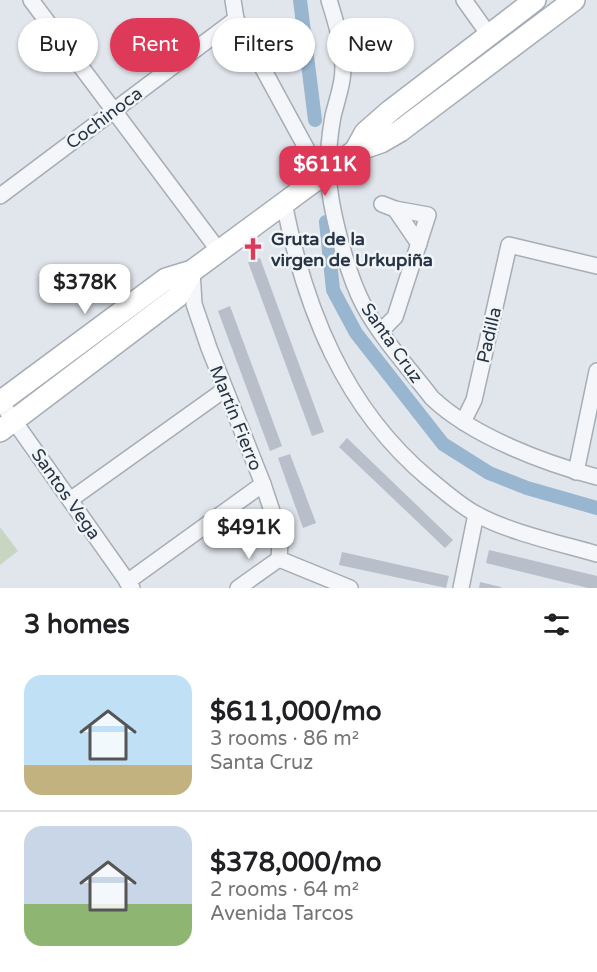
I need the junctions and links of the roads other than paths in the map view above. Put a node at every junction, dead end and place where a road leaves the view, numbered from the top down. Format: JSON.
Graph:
{"nodes":[{"id":1,"x":31,"y":0,"type":"edge"},
{"id":2,"x":233,"y":0,"type":"edge"},
{"id":3,"x":329,"y":0,"type":"edge"},
{"id":4,"x":464,"y":0,"type":"edge"},
{"id":5,"x":535,"y":0,"type":"edge"},
{"id":6,"x":574,"y":0,"type":"edge"},
{"id":7,"x":236,"y":18,"type":"edge"},
{"id":8,"x":489,"y":35,"type":"junction"},
{"id":9,"x":212,"y":37,"type":"edge"},
{"id":10,"x":265,"y":72,"type":"edge"},
{"id":11,"x":113,"y":110,"type":"junction"},
{"id":12,"x":355,"y":151,"type":"junction"},
{"id":13,"x":323,"y":175,"type":"junction"},
{"id":14,"x":0,"y":196,"type":"edge"},
{"id":15,"x":284,"y":203,"type":"junction"},
{"id":16,"x":419,"y":244,"type":"junction"},
{"id":17,"x":219,"y":250,"type":"junction"},
{"id":18,"x":597,"y":266,"type":"edge"},
{"id":19,"x":192,"y":271,"type":"junction"},
{"id":20,"x":381,"y":331,"type":"junction"},
{"id":21,"x":597,"y":371,"type":"edge"},
{"id":22,"x":224,"y":390,"type":"junction"},
{"id":23,"x":0,"y":401,"type":"edge"},
{"id":24,"x":463,"y":422,"type":"junction"},
{"id":25,"x":7,"y":426,"type":"edge"},
{"id":26,"x":576,"y":472,"type":"junction"},
{"id":27,"x":597,"y":477,"type":"edge"},
{"id":28,"x":263,"y":484,"type":"junction"},
{"id":29,"x":70,"y":500,"type":"junction"},
{"id":30,"x":476,"y":514,"type":"junction"},
{"id":31,"x":597,"y":554,"type":"edge"},
{"id":32,"x":279,"y":559,"type":"junction"},
{"id":33,"x":130,"y":585,"type":"edge"},
{"id":34,"x":238,"y":588,"type":"edge"},
{"id":35,"x":349,"y":588,"type":"edge"},
{"id":36,"x":461,"y":588,"type":"edge"}],
"edges":[{"from":1,"to":11,"type":"street"},
{"from":2,"to":7,"type":"street"},
{"from":3,"to":13,"type":"street","name":"Santa Cruz"},
{"from":4,"to":8,"type":"street"},
{"from":5,"to":8,"type":"street"},
{"from":6,"to":12,"type":"street"},
{"from":8,"to":12,"type":"street"},
{"from":9,"to":11,"type":"street","name":"Cochinoca"},
{"from":10,"to":13,"type":"street"},
{"from":11,"to":14,"type":"street","name":"Cochinoca"},
{"from":11,"to":17,"type":"street"},
{"from":12,"to":13,"type":"street"},
{"from":13,"to":15,"type":"street"},
{"from":13,"to":20,"type":"street","name":"Santa Cruz"},
{"from":15,"to":17,"type":"street"},
{"from":15,"to":30,"type":"street"},
{"from":16,"to":16,"type":"street"},
{"from":16,"to":20,"type":"street"},
{"from":17,"to":19,"type":"street"},
{"from":18,"to":24,"type":"street","name":"Padilla"},
{"from":19,"to":22,"type":"street","name":"Martín Fierro"},
{"from":19,"to":23,"type":"street"},
{"from":19,"to":25,"type":"street"},
{"from":20,"to":24,"type":"street","name":"Santa Cruz"},
{"from":21,"to":26,"type":"street"},
{"from":22,"to":28,"type":"street","name":"Martín Fierro"},
{"from":22,"to":29,"type":"street"},
{"from":23,"to":25,"type":"street","name":"Santos Vega"},
{"from":24,"to":26,"type":"street","name":"Santa Cruz"},
{"from":25,"to":29,"type":"street","name":"Santos Vega"},
{"from":26,"to":27,"type":"street","name":"Santa Cruz"},
{"from":28,"to":32,"type":"street","name":"Martín Fierro"},
{"from":28,"to":33,"type":"street"},
{"from":29,"to":33,"type":"street","name":"Santos Vega"},
{"from":30,"to":31,"type":"street"},
{"from":30,"to":36,"type":"street"},
{"from":32,"to":34,"type":"street"},
{"from":32,"to":35,"type":"street"}]}
